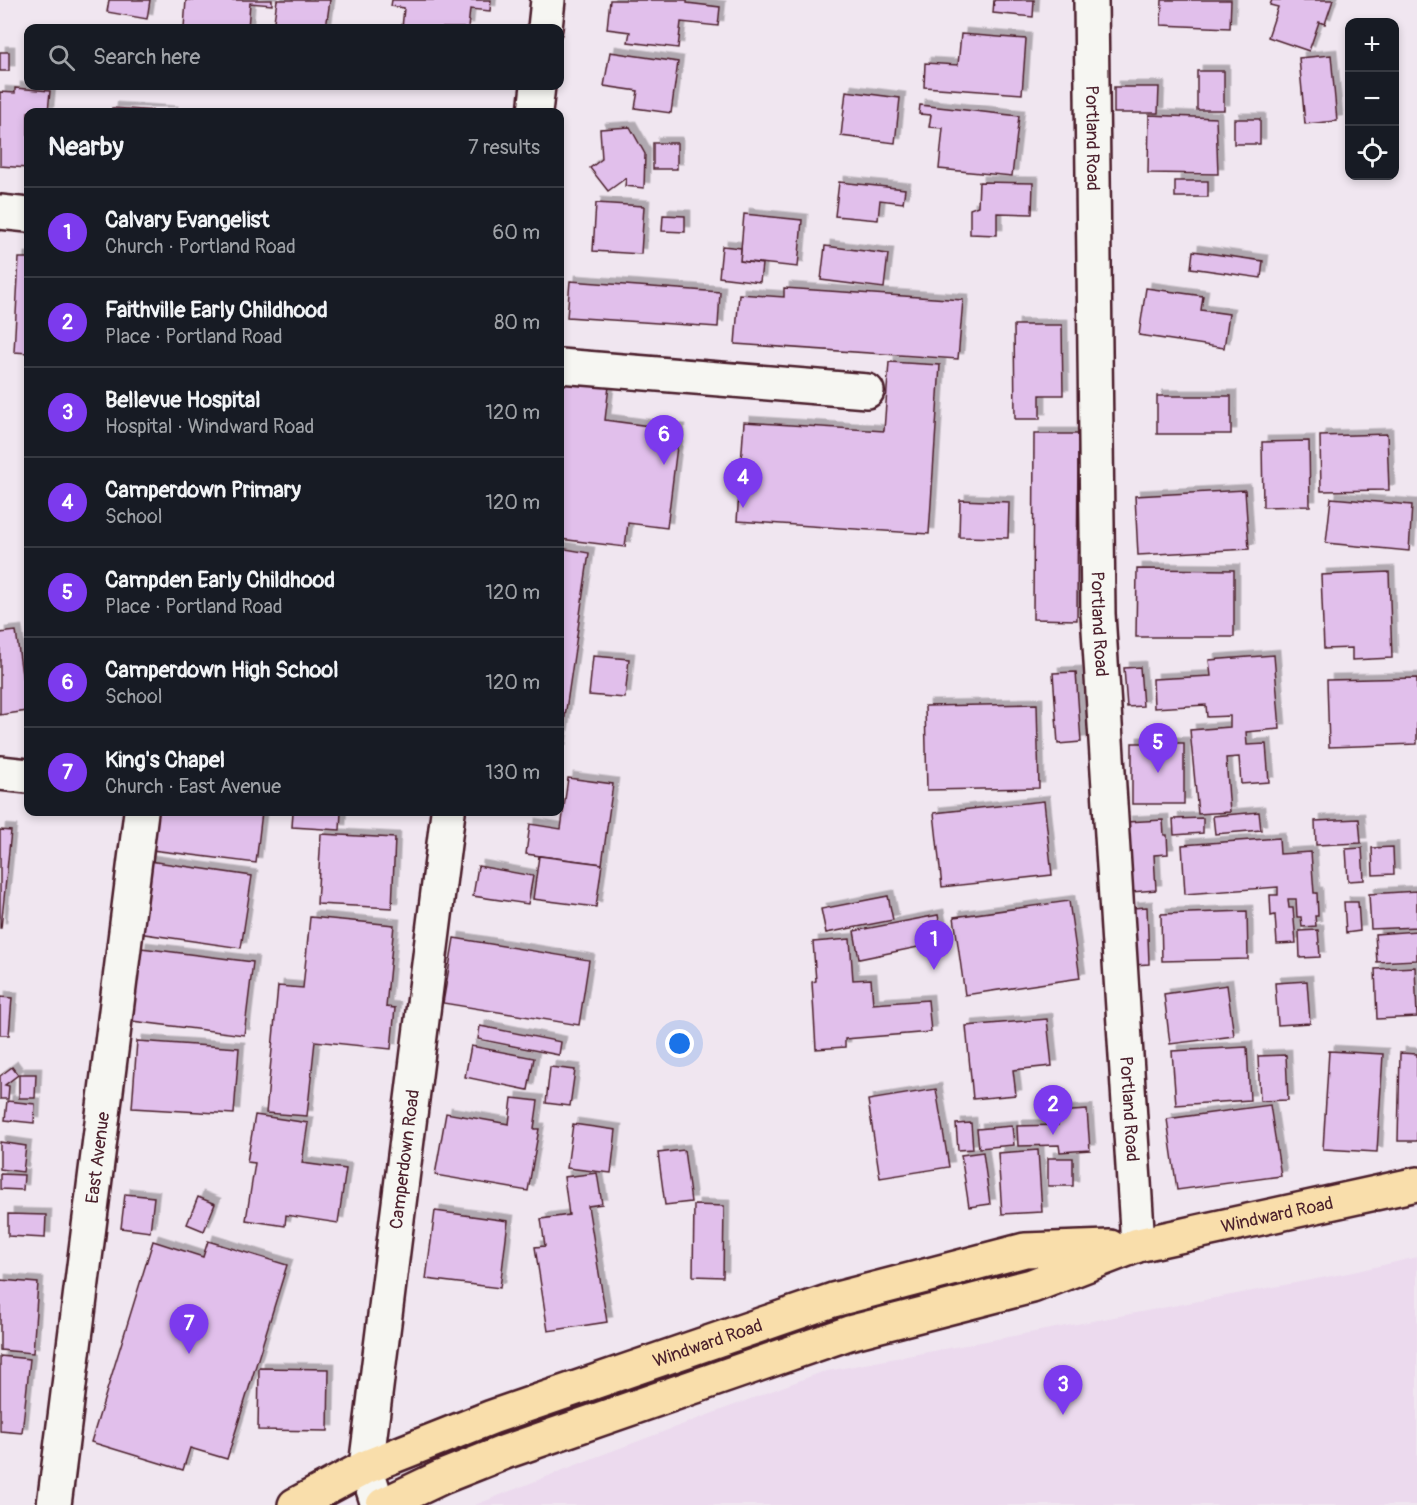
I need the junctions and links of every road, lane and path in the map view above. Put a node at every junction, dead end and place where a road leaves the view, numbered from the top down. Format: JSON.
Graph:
{"nodes":[{"id":1,"x":548,"y":0,"type":"edge"},
{"id":2,"x":1090,"y":0,"type":"edge"},
{"id":3,"x":545,"y":24,"type":"edge"},
{"id":4,"x":538,"y":90,"type":"edge"},
{"id":5,"x":535,"y":108,"type":"edge"},
{"id":6,"x":0,"y":212,"type":"edge"},
{"id":7,"x":24,"y":215,"type":"edge"},
{"id":8,"x":564,"y":366,"type":"edge"},
{"id":9,"x":867,"y":391,"type":"dead end"},
{"id":10,"x":0,"y":773,"type":"edge"},
{"id":11,"x":24,"y":776,"type":"edge"},
{"id":12,"x":140,"y":816,"type":"edge"},
{"id":13,"x":447,"y":816,"type":"edge"},
{"id":14,"x":1417,"y":1185,"type":"edge"},
{"id":15,"x":1138,"y":1245,"type":"junction"},
{"id":16,"x":366,"y":1467,"type":"junction"},
{"id":17,"x":54,"y":1505,"type":"edge"},
{"id":18,"x":295,"y":1505,"type":"edge"},
{"id":19,"x":378,"y":1505,"type":"edge"},
{"id":20,"x":383,"y":1505,"type":"edge"}],
"edges":[{"from":1,"to":3,"type":"street"},
{"from":2,"to":15,"type":"street","name":"Portland Road"},
{"from":4,"to":5,"type":"street"},
{"from":6,"to":7,"type":"street"},
{"from":8,"to":9,"type":"street"},
{"from":10,"to":11,"type":"street"},
{"from":12,"to":17,"type":"street","name":"East Avenue"},
{"from":13,"to":16,"type":"street","name":"Camperdown Road"},
{"from":14,"to":15,"type":"main road","name":"Windward Road"},
{"from":15,"to":16,"type":"main road","name":"Windward Road"},
{"from":15,"to":20,"type":"main road","name":"Windward Road"},
{"from":16,"to":18,"type":"main road","name":"Windward Road"},
{"from":16,"to":19,"type":"street","name":"Camperdown Road"}]}
